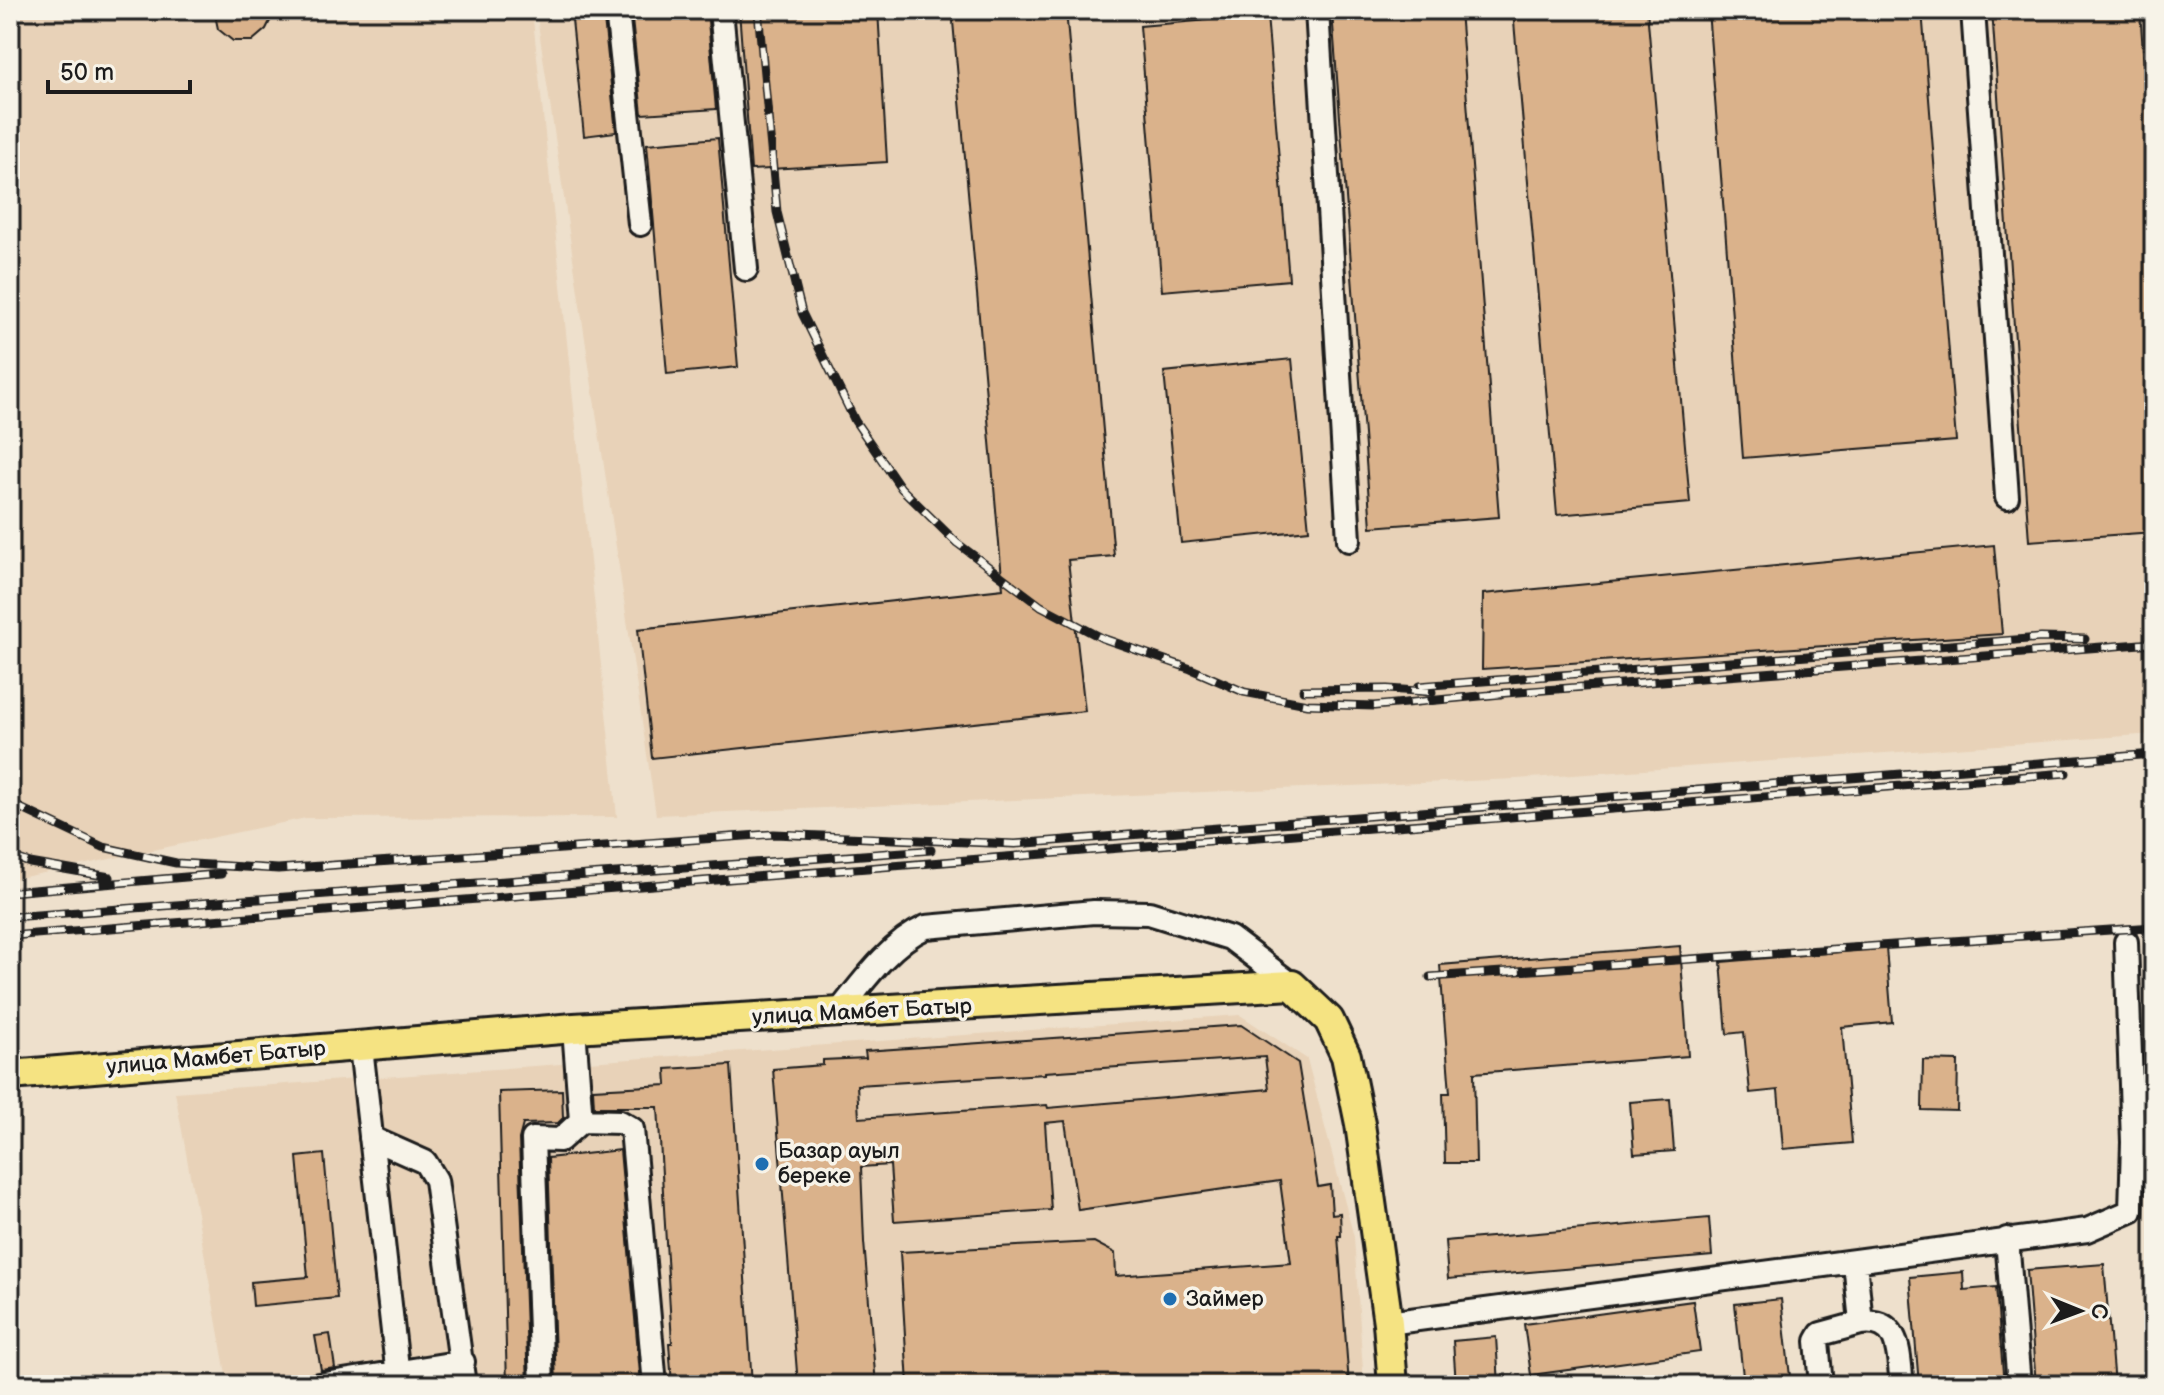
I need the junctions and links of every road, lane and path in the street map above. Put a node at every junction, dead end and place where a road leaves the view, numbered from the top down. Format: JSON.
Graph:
{"nodes":[{"id":1,"x":617,"y":10,"type":"edge"},
{"id":2,"x":721,"y":10,"type":"edge"},
{"id":3,"x":1317,"y":10,"type":"edge"},
{"id":4,"x":1973,"y":10,"type":"edge"},
{"id":5,"x":640,"y":224,"type":"dead end"},
{"id":6,"x":746,"y":269,"type":"dead end"},
{"id":7,"x":2007,"y":497,"type":"dead end"},
{"id":8,"x":1349,"y":540,"type":"dead end"},
{"id":9,"x":2126,"y":942,"type":"dead end"},
{"id":10,"x":1292,"y":985,"type":"junction"},
{"id":11,"x":838,"y":1013,"type":"junction"},
{"id":12,"x":574,"y":1028,"type":"junction"},
{"id":13,"x":361,"y":1047,"type":"junction"},
{"id":14,"x":10,"y":1075,"type":"edge"},
{"id":15,"x":581,"y":1121,"type":"junction"},
{"id":16,"x":371,"y":1138,"type":"junction"},
{"id":17,"x":2007,"y":1239,"type":"junction"},
{"id":18,"x":1855,"y":1262,"type":"junction"},
{"id":19,"x":1388,"y":1323,"type":"junction"},
{"id":20,"x":1861,"y":1323,"type":"junction"},
{"id":21,"x":463,"y":1362,"type":"junction"},
{"id":22,"x":398,"y":1379,"type":"edge"},
{"id":23,"x":360,"y":1382,"type":"edge"},
{"id":24,"x":318,"y":1385,"type":"edge"},
{"id":25,"x":464,"y":1385,"type":"edge"},
{"id":26,"x":542,"y":1385,"type":"edge"},
{"id":27,"x":655,"y":1385,"type":"edge"},
{"id":28,"x":1393,"y":1385,"type":"edge"},
{"id":29,"x":1821,"y":1385,"type":"edge"},
{"id":30,"x":1902,"y":1385,"type":"edge"},
{"id":31,"x":2019,"y":1385,"type":"edge"}],
"edges":[{"from":1,"to":5,"type":"street"},
{"from":2,"to":6,"type":"street"},
{"from":3,"to":8,"type":"street"},
{"from":4,"to":7,"type":"street"},
{"from":9,"to":17,"type":"street"},
{"from":10,"to":11,"type":"main road","name":"улица Мамбет Батыр"},
{"from":10,"to":11,"type":"street"},
{"from":10,"to":19,"type":"main road"},
{"from":11,"to":12,"type":"main road","name":"улица Мамбет Батыр"},
{"from":12,"to":13,"type":"main road","name":"улица Мамбет Батыр"},
{"from":12,"to":15,"type":"street"},
{"from":13,"to":14,"type":"main road","name":"улица Мамбет Батыр"},
{"from":13,"to":16,"type":"street"},
{"from":15,"to":26,"type":"street"},
{"from":15,"to":27,"type":"street"},
{"from":16,"to":21,"type":"street"},
{"from":16,"to":22,"type":"street"},
{"from":17,"to":18,"type":"street"},
{"from":17,"to":31,"type":"street"},
{"from":18,"to":19,"type":"street"},
{"from":18,"to":20,"type":"street"},
{"from":19,"to":28,"type":"main road"},
{"from":20,"to":29,"type":"street"},
{"from":20,"to":30,"type":"street"},
{"from":21,"to":22,"type":"street"},
{"from":21,"to":25,"type":"street"},
{"from":22,"to":23,"type":"street"},
{"from":23,"to":24,"type":"street"}]}
